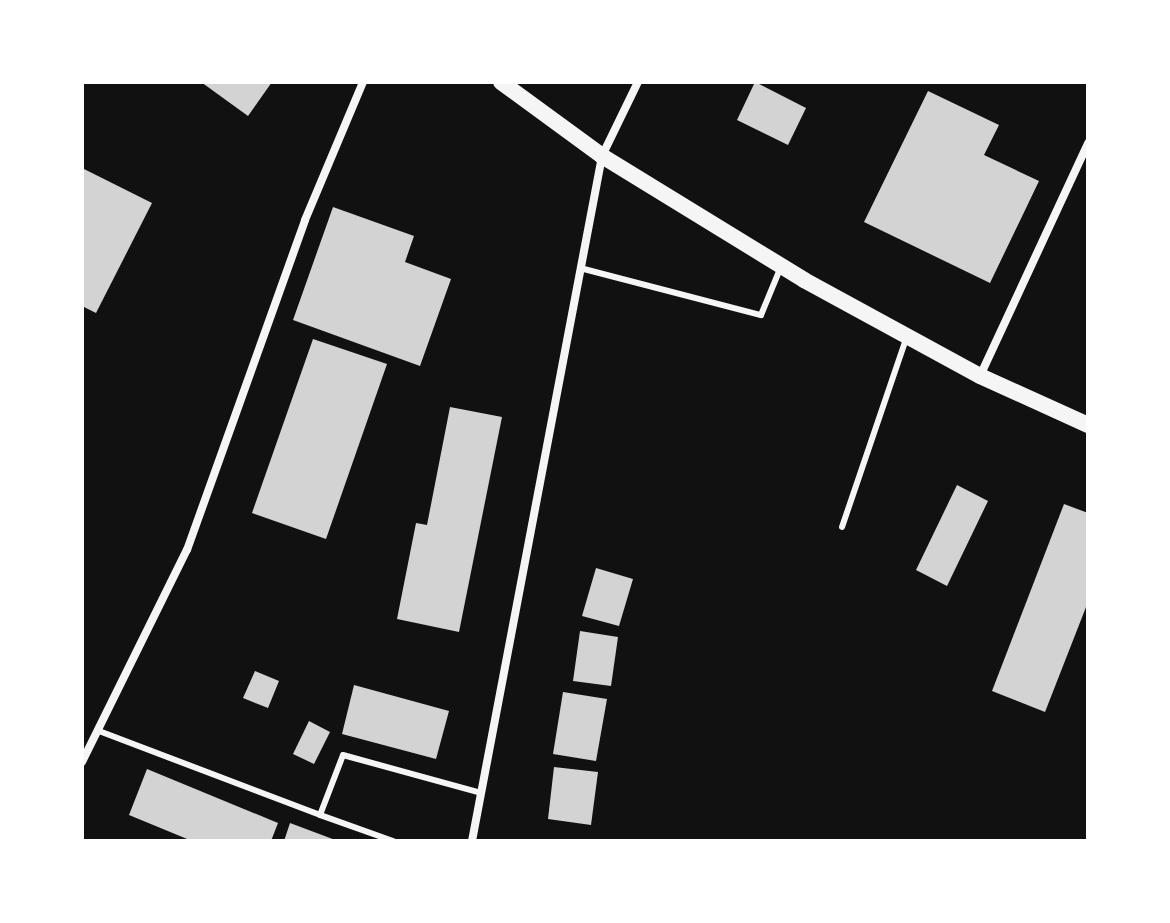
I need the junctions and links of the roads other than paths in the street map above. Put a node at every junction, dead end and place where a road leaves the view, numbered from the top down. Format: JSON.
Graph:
{"nodes":[{"id":1,"x":363,"y":82,"type":"edge"},
{"id":2,"x":501,"y":82,"type":"edge"},
{"id":3,"x":638,"y":82,"type":"edge"},
{"id":4,"x":1088,"y":143,"type":"edge"},
{"id":5,"x":602,"y":156,"type":"junction"},
{"id":6,"x":782,"y":266,"type":"junction"},
{"id":7,"x":580,"y":268,"type":"junction"},
{"id":8,"x":907,"y":336,"type":"junction"},
{"id":9,"x":980,"y":376,"type":"junction"},
{"id":10,"x":1088,"y":425,"type":"edge"},
{"id":11,"x":842,"y":527,"type":"dead end"},
{"id":12,"x":99,"y":731,"type":"junction"},
{"id":13,"x":82,"y":762,"type":"edge"},
{"id":14,"x":481,"y":793,"type":"junction"},
{"id":15,"x":320,"y":815,"type":"junction"},
{"id":16,"x":393,"y":841,"type":"edge"},
{"id":17,"x":472,"y":841,"type":"edge"}],
"edges":[{"from":1,"to":12,"type":"street"},
{"from":2,"to":5,"type":"main road"},
{"from":3,"to":5,"type":"street"},
{"from":4,"to":9,"type":"street"},
{"from":5,"to":6,"type":"main road"},
{"from":5,"to":7,"type":"street"},
{"from":6,"to":7,"type":"lane"},
{"from":6,"to":8,"type":"main road"},
{"from":7,"to":14,"type":"street"},
{"from":8,"to":9,"type":"main road"},
{"from":8,"to":11,"type":"lane"},
{"from":9,"to":10,"type":"main road"},
{"from":12,"to":13,"type":"street"},
{"from":12,"to":15,"type":"lane"},
{"from":14,"to":15,"type":"lane"},
{"from":14,"to":17,"type":"street"},
{"from":15,"to":16,"type":"lane"}]}
